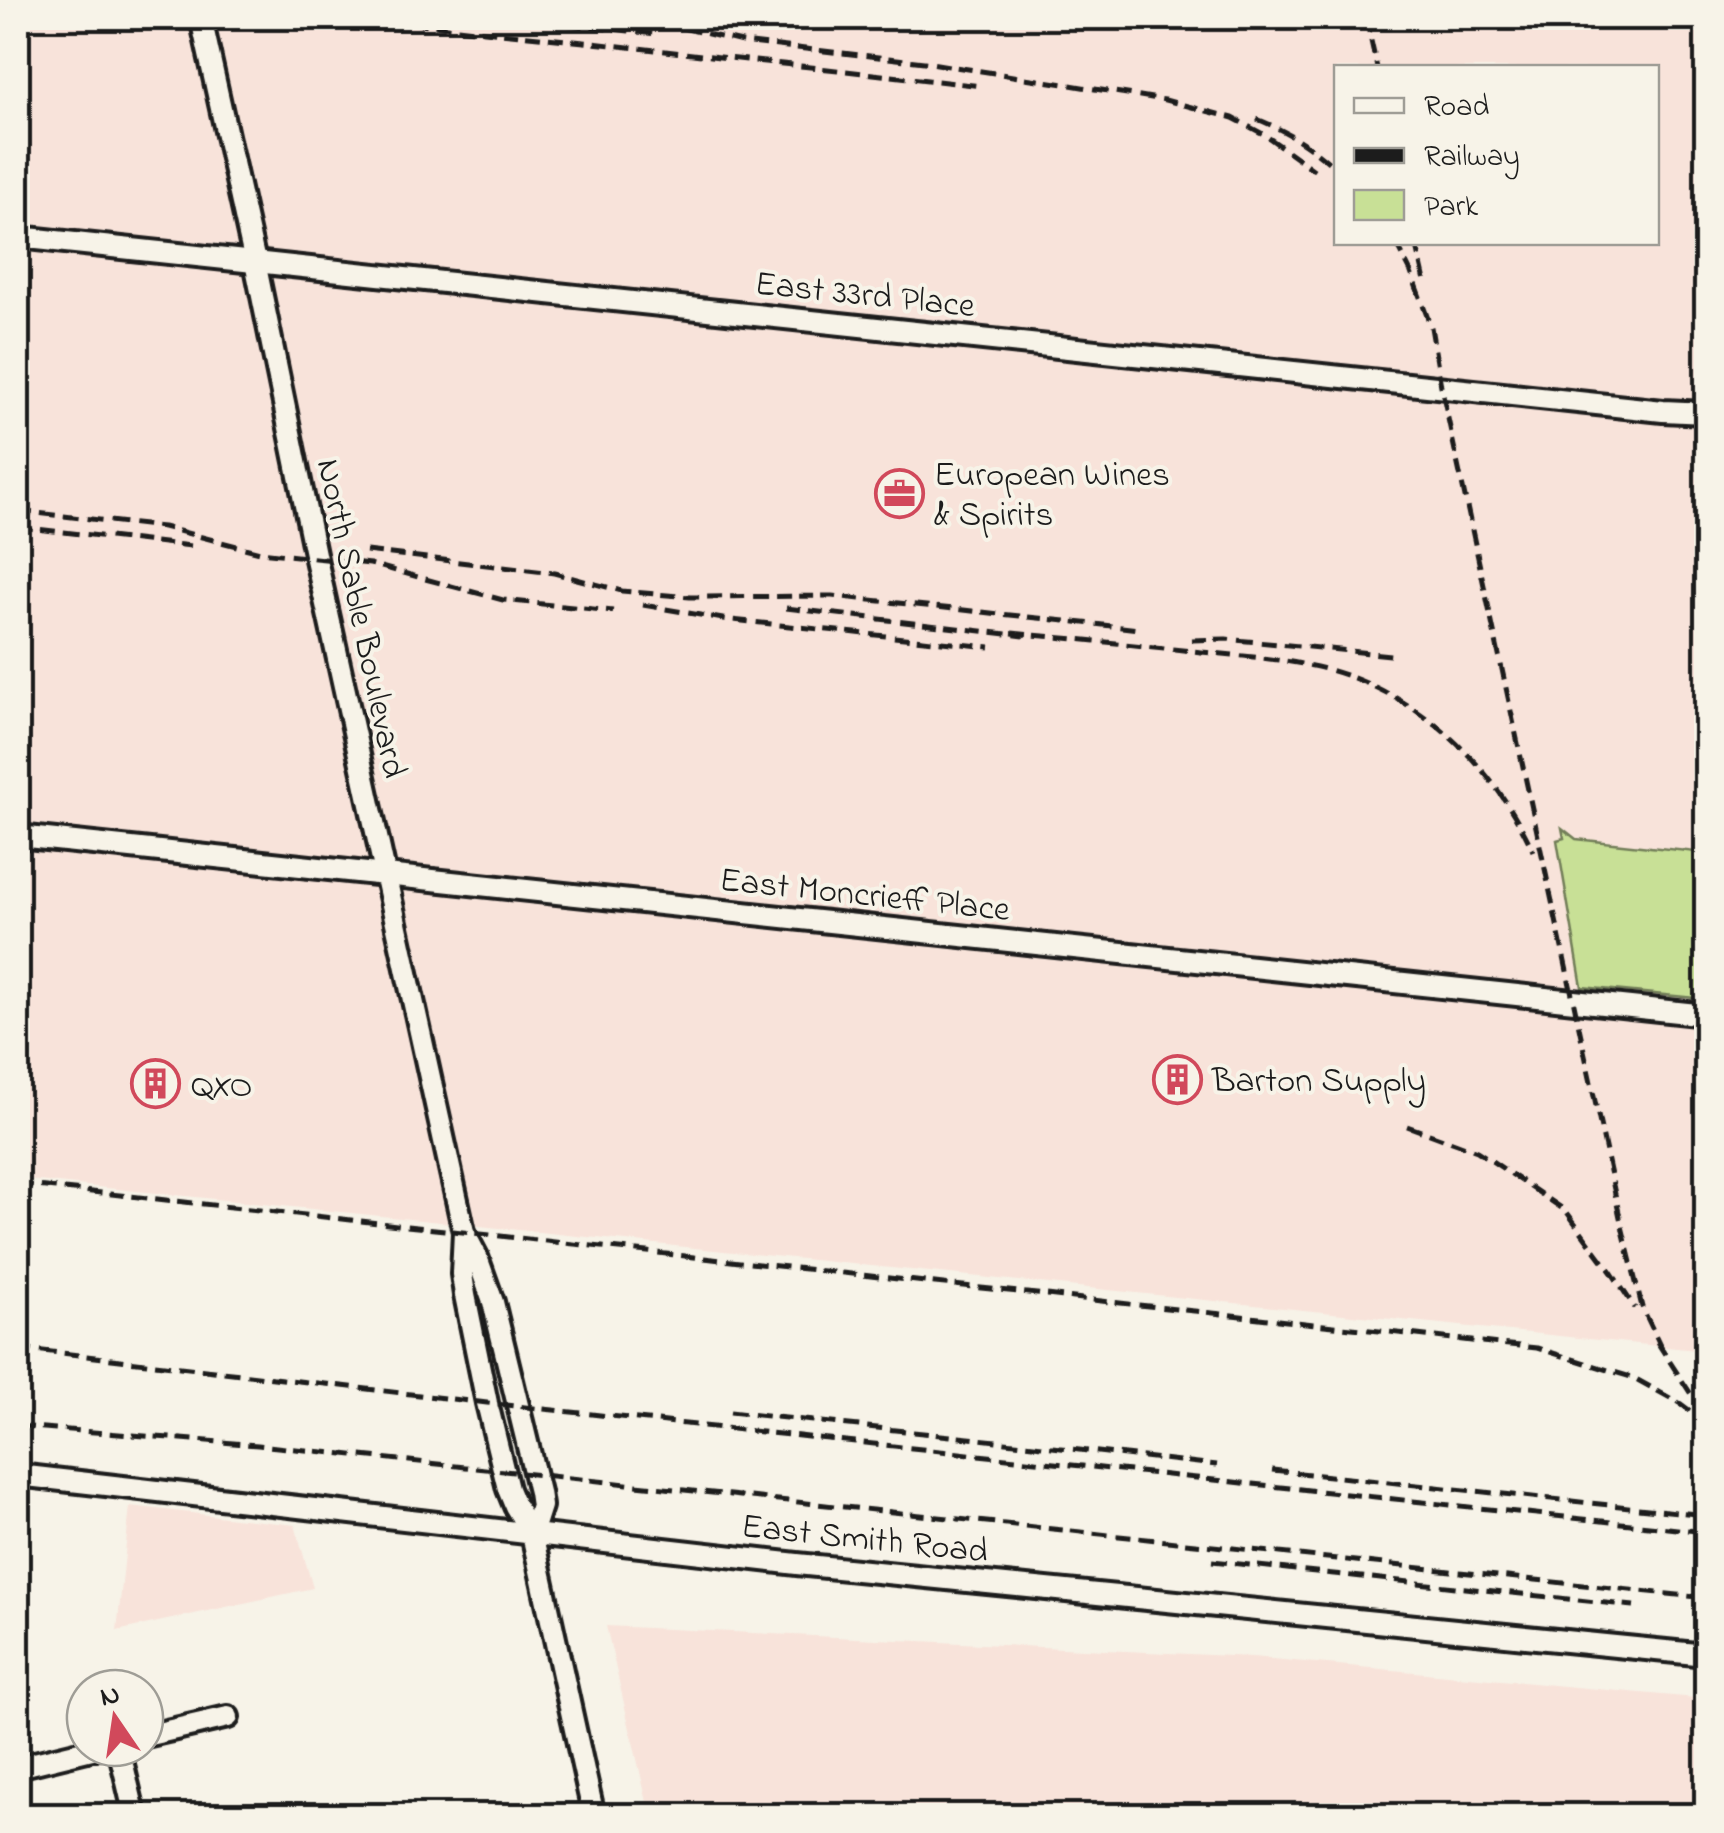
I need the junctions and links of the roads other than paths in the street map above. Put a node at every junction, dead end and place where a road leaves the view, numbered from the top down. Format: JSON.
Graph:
{"nodes":[{"id":1,"x":201,"y":18,"type":"edge"},
{"id":2,"x":18,"y":237,"type":"edge"},
{"id":3,"x":256,"y":262,"type":"junction"},
{"id":4,"x":1706,"y":413,"type":"edge"},
{"id":5,"x":18,"y":836,"type":"edge"},
{"id":6,"x":385,"y":875,"type":"junction"},
{"id":7,"x":1706,"y":1016,"type":"edge"},
{"id":8,"x":464,"y":1232,"type":"junction"},
{"id":9,"x":18,"y":1475,"type":"edge"},
{"id":10,"x":532,"y":1534,"type":"junction"},
{"id":11,"x":1706,"y":1655,"type":"edge"},
{"id":12,"x":228,"y":1717,"type":"dead end"},
{"id":13,"x":165,"y":1731,"type":"edge"},
{"id":14,"x":65,"y":1756,"type":"edge"},
{"id":15,"x":18,"y":1767,"type":"edge"},
{"id":16,"x":124,"y":1768,"type":"edge"},
{"id":17,"x":135,"y":1816,"type":"edge"},
{"id":18,"x":594,"y":1816,"type":"edge"}],
"edges":[{"from":1,"to":3,"type":"street","name":"North Sable Boulevard"},
{"from":2,"to":3,"type":"street","name":"East 33rd Place"},
{"from":3,"to":4,"type":"street","name":"East 33rd Place"},
{"from":3,"to":6,"type":"street","name":"North Sable Boulevard"},
{"from":5,"to":6,"type":"street","name":"East Moncrieff Place"},
{"from":6,"to":7,"type":"street","name":"East Moncrieff Place"},
{"from":6,"to":8,"type":"street","name":"North Sable Boulevard"},
{"from":8,"to":10,"type":"street","name":"North Sable Boulevard"},
{"from":8,"to":10,"type":"street","name":"North Sable Boulevard"},
{"from":9,"to":10,"type":"street","name":"East Smith Road"},
{"from":10,"to":11,"type":"street","name":"East Smith Road"},
{"from":10,"to":18,"type":"street","name":"North Sable Boulevard"},
{"from":12,"to":13,"type":"street"},
{"from":14,"to":15,"type":"street"},
{"from":16,"to":17,"type":"street"}]}
